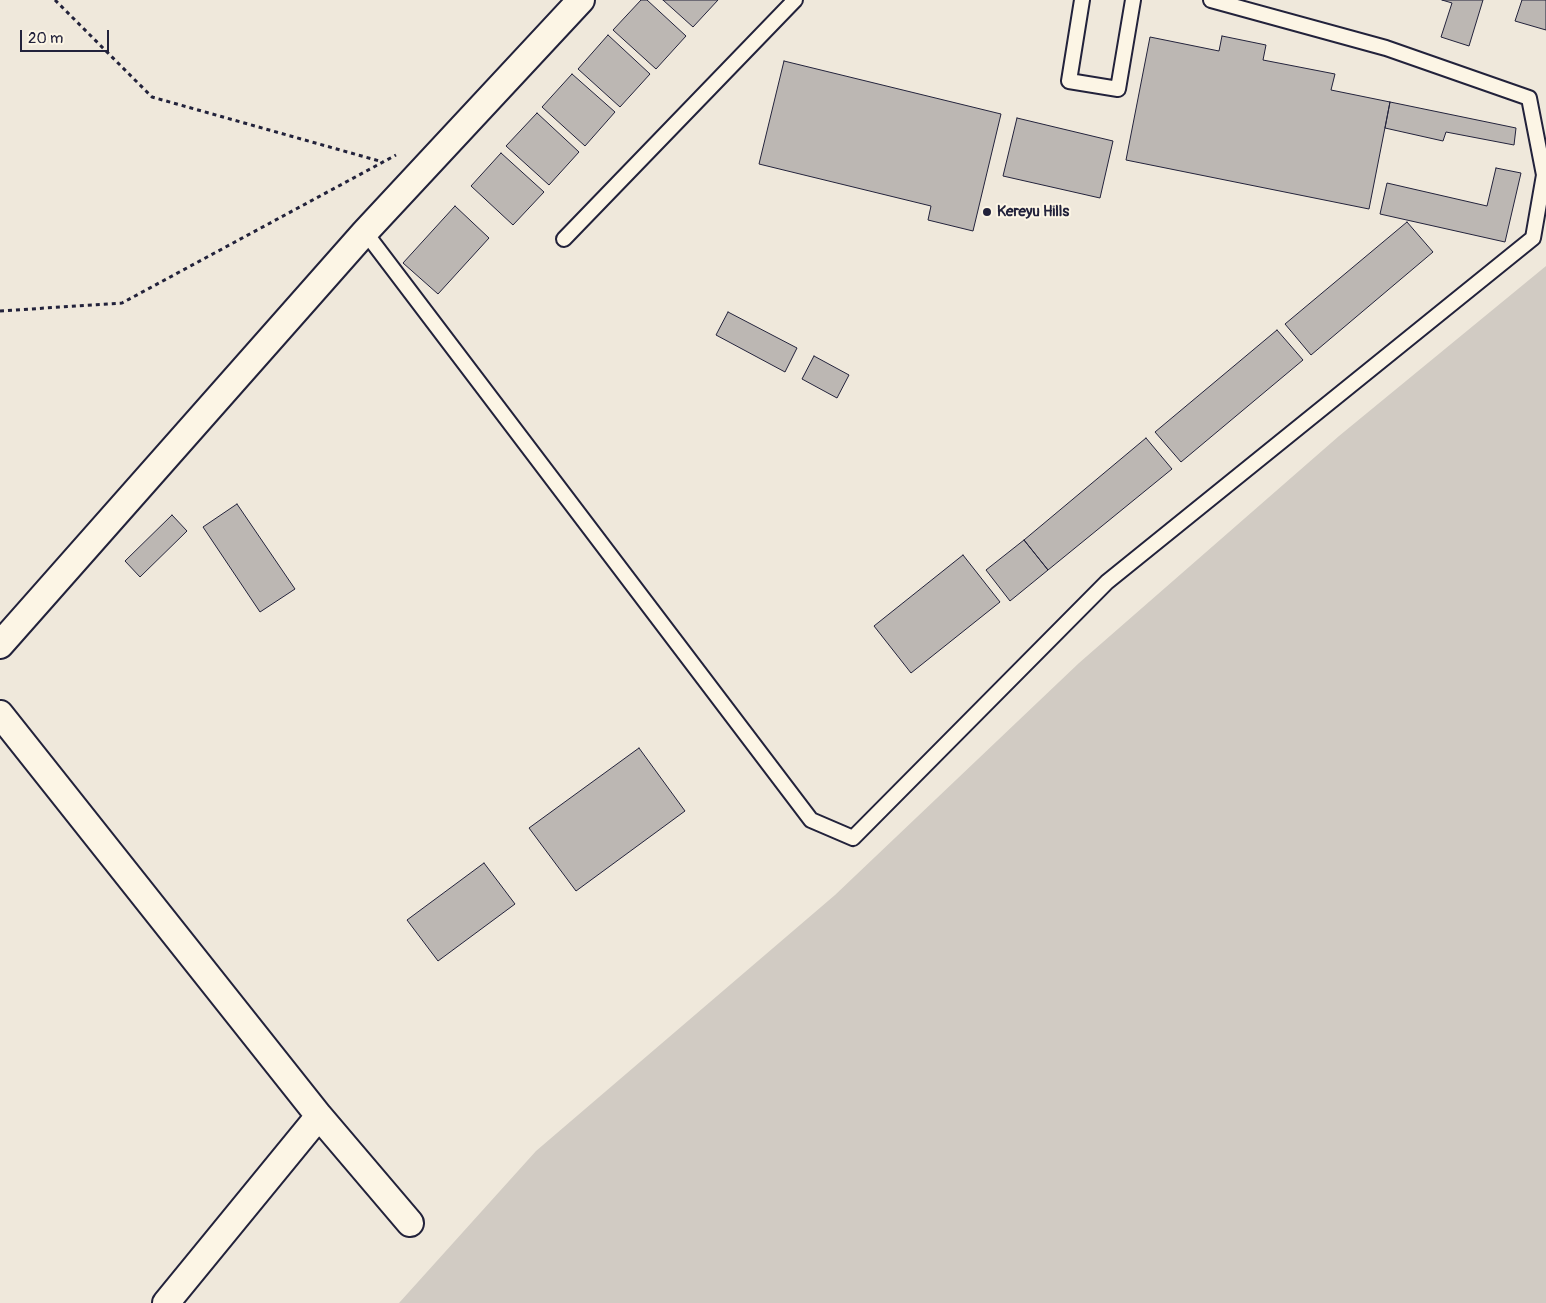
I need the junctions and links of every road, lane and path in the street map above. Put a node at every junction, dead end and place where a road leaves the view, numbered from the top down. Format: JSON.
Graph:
{"nodes":[{"id":1,"x":55,"y":0,"type":"edge"},
{"id":2,"x":581,"y":0,"type":"edge"},
{"id":3,"x":795,"y":0,"type":"edge"},
{"id":4,"x":1082,"y":0,"type":"edge"},
{"id":5,"x":1131,"y":0,"type":"edge"},
{"id":6,"x":1210,"y":0,"type":"edge"},
{"id":7,"x":400,"y":153,"type":"dead end"},
{"id":8,"x":383,"y":162,"type":"junction"},
{"id":9,"x":366,"y":232,"type":"junction"},
{"id":10,"x":564,"y":238,"type":"dead end"},
{"id":11,"x":0,"y":311,"type":"edge"},
{"id":12,"x":0,"y":645,"type":"edge"},
{"id":13,"x":0,"y":714,"type":"edge"},
{"id":14,"x":319,"y":1116,"type":"junction"},
{"id":15,"x":410,"y":1223,"type":"dead end"},
{"id":16,"x":166,"y":1303,"type":"edge"}],
"edges":[{"from":1,"to":8,"type":"path"},
{"from":2,"to":9,"type":"street"},
{"from":3,"to":10,"type":"lane"},
{"from":4,"to":5,"type":"lane"},
{"from":6,"to":9,"type":"lane"},
{"from":7,"to":8,"type":"path"},
{"from":8,"to":11,"type":"path"},
{"from":9,"to":12,"type":"street"},
{"from":13,"to":14,"type":"street"},
{"from":14,"to":15,"type":"street"},
{"from":14,"to":16,"type":"street"}]}
